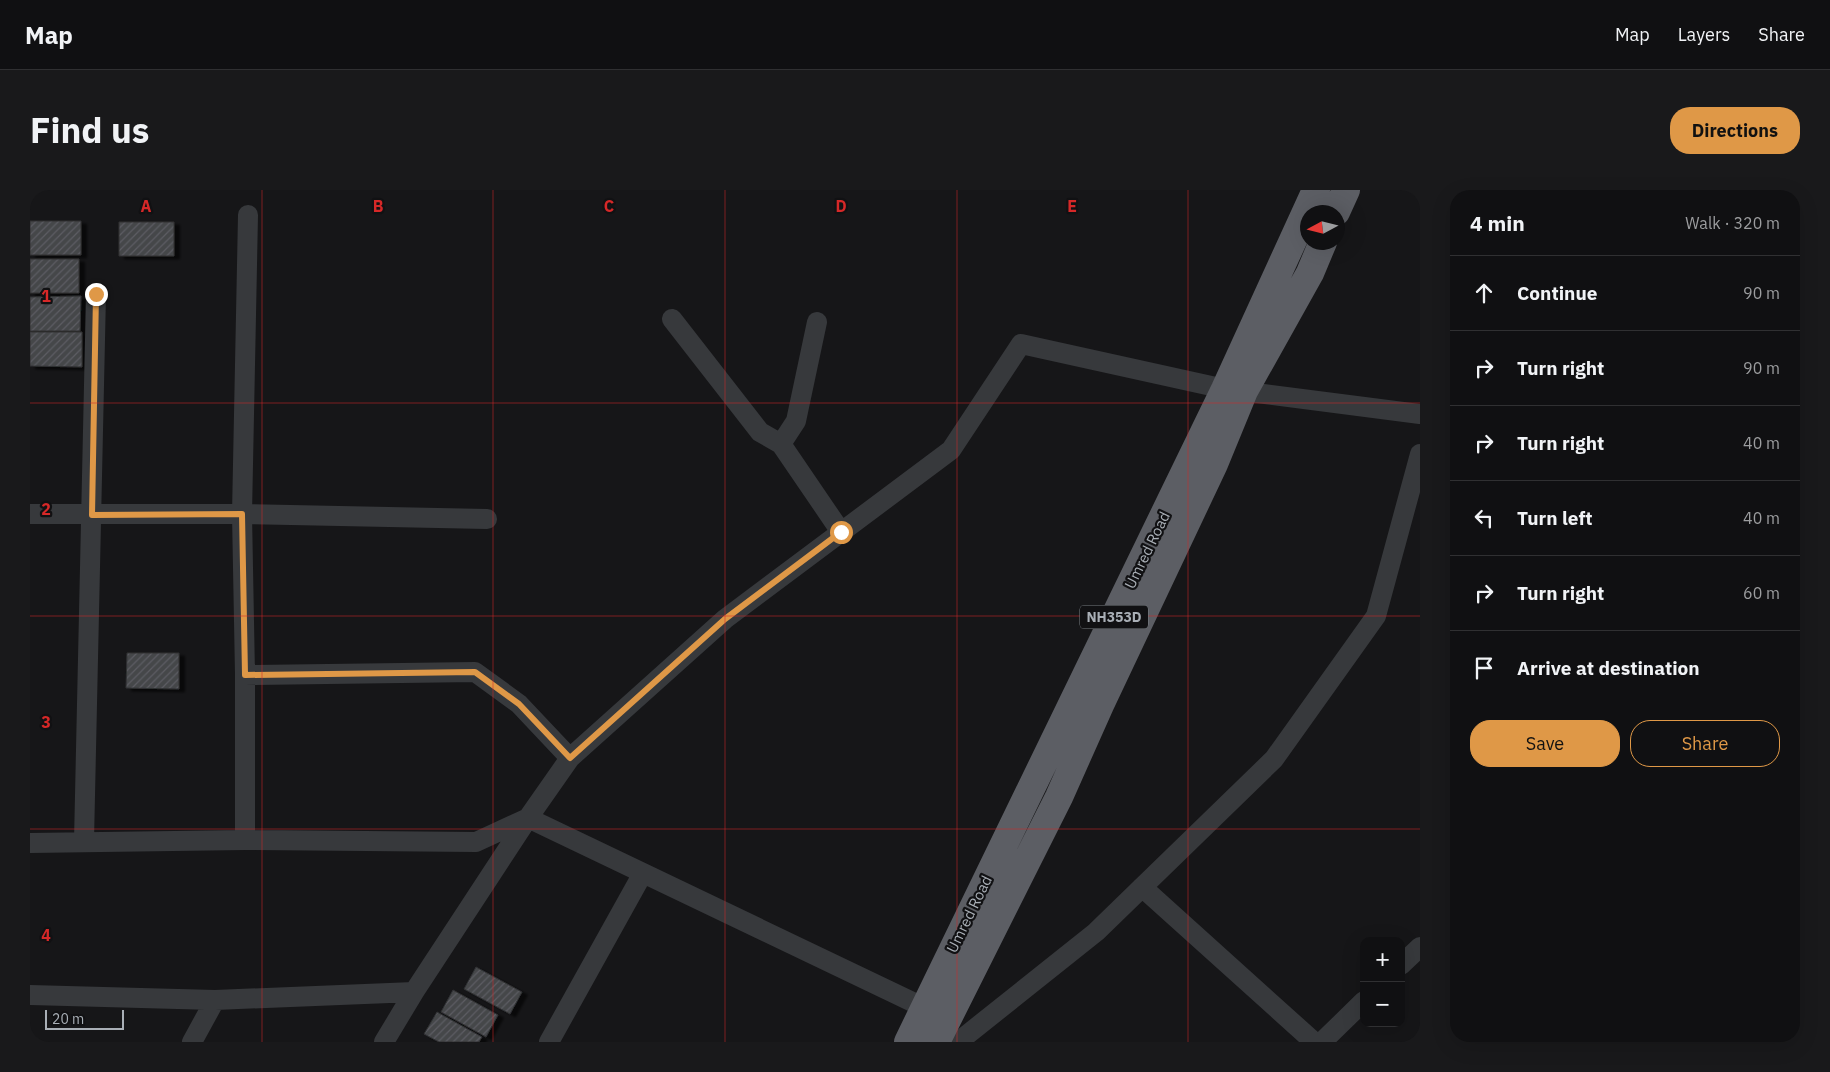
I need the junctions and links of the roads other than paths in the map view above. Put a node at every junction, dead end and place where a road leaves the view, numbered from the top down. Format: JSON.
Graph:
{"nodes":[{"id":1,"x":1316,"y":190,"type":"edge"},
{"id":2,"x":1346,"y":190,"type":"edge"},
{"id":3,"x":1339,"y":205,"type":"edge"},
{"id":4,"x":248,"y":215,"type":"dead end"},
{"id":5,"x":1320,"y":250,"type":"edge"},
{"id":6,"x":96,"y":294,"type":"dead end"},
{"id":7,"x":672,"y":320,"type":"dead end"},
{"id":8,"x":817,"y":322,"type":"dead end"},
{"id":9,"x":1235,"y":390,"type":"junction"},
{"id":10,"x":1420,"y":414,"type":"edge"},
{"id":11,"x":782,"y":444,"type":"junction"},
{"id":12,"x":1420,"y":454,"type":"edge"},
{"id":13,"x":30,"y":514,"type":"edge"},
{"id":14,"x":242,"y":514,"type":"junction"},
{"id":15,"x":92,"y":515,"type":"junction"},
{"id":16,"x":487,"y":519,"type":"dead end"},
{"id":17,"x":841,"y":532,"type":"junction"},
{"id":18,"x":245,"y":675,"type":"junction"},
{"id":19,"x":570,"y":758,"type":"junction"},
{"id":20,"x":528,"y":818,"type":"junction"},
{"id":21,"x":245,"y":840,"type":"junction"},
{"id":22,"x":84,"y":841,"type":"junction"},
{"id":23,"x":30,"y":843,"type":"edge"},
{"id":24,"x":643,"y":873,"type":"junction"},
{"id":25,"x":1142,"y":887,"type":"junction"},
{"id":26,"x":1420,"y":947,"type":"edge"},
{"id":27,"x":1405,"y":961,"type":"edge"},
{"id":28,"x":414,"y":992,"type":"junction"},
{"id":29,"x":30,"y":995,"type":"edge"},
{"id":30,"x":215,"y":1000,"type":"junction"},
{"id":31,"x":1360,"y":1006,"type":"edge"},
{"id":32,"x":923,"y":1008,"type":"junction"},
{"id":33,"x":947,"y":1035,"type":"edge"},
{"id":34,"x":192,"y":1042,"type":"edge"},
{"id":35,"x":384,"y":1042,"type":"edge"},
{"id":36,"x":549,"y":1042,"type":"edge"},
{"id":37,"x":908,"y":1042,"type":"edge"},
{"id":38,"x":1314,"y":1042,"type":"edge"},
{"id":39,"x":1322,"y":1042,"type":"edge"}],
"edges":[{"from":1,"to":9,"type":"highway","name":"Umred Road","number":"NH353D"},
{"from":2,"to":3,"type":"highway"},
{"from":4,"to":14,"type":"street"},
{"from":5,"to":9,"type":"highway","number":"NH353D"},
{"from":6,"to":15,"type":"street"},
{"from":7,"to":11,"type":"street"},
{"from":8,"to":11,"type":"street"},
{"from":9,"to":10,"type":"street"},
{"from":9,"to":17,"type":"street"},
{"from":9,"to":32,"type":"highway","name":"Umred Road","number":"NH353D"},
{"from":9,"to":33,"type":"highway","number":"NH353D"},
{"from":11,"to":17,"type":"street"},
{"from":12,"to":25,"type":"street"},
{"from":13,"to":15,"type":"street"},
{"from":14,"to":15,"type":"street"},
{"from":14,"to":16,"type":"street"},
{"from":14,"to":18,"type":"street"},
{"from":15,"to":22,"type":"street"},
{"from":17,"to":19,"type":"street"},
{"from":18,"to":19,"type":"street"},
{"from":18,"to":21,"type":"street"},
{"from":19,"to":20,"type":"street"},
{"from":20,"to":21,"type":"street"},
{"from":20,"to":24,"type":"street"},
{"from":20,"to":28,"type":"street"},
{"from":21,"to":22,"type":"street"},
{"from":22,"to":23,"type":"street"},
{"from":24,"to":32,"type":"street"},
{"from":24,"to":36,"type":"street"},
{"from":25,"to":33,"type":"street"},
{"from":25,"to":38,"type":"street"},
{"from":26,"to":27,"type":"street"},
{"from":28,"to":30,"type":"street"},
{"from":28,"to":35,"type":"street"},
{"from":29,"to":30,"type":"street"},
{"from":30,"to":34,"type":"street"},
{"from":31,"to":39,"type":"street"},
{"from":32,"to":33,"type":"street"},
{"from":32,"to":37,"type":"highway","name":"Umred Road","number":"NH353D"}]}
